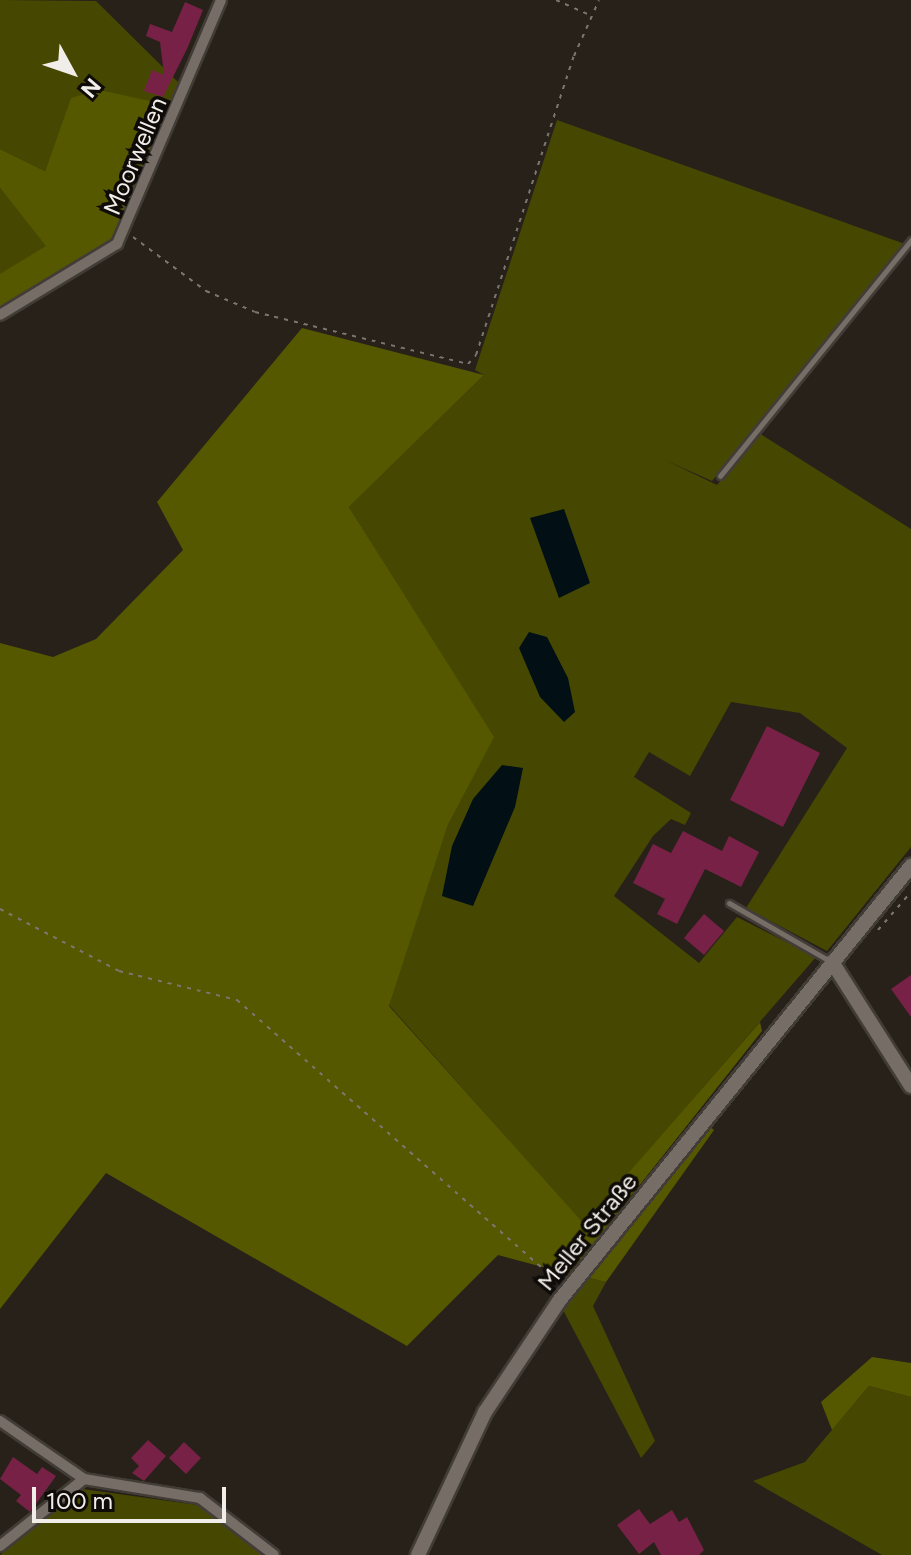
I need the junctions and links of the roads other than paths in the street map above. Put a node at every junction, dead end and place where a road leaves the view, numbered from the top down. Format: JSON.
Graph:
{"nodes":[{"id":1,"x":221,"y":0,"type":"edge"},
{"id":2,"x":911,"y":240,"type":"edge"},
{"id":3,"x":0,"y":315,"type":"edge"},
{"id":4,"x":720,"y":476,"type":"dead end"},
{"id":5,"x":911,"y":866,"type":"edge"},
{"id":6,"x":729,"y":903,"type":"dead end"},
{"id":7,"x":832,"y":962,"type":"junction"},
{"id":8,"x":911,"y":1086,"type":"edge"},
{"id":9,"x":0,"y":1421,"type":"edge"},
{"id":10,"x":84,"y":1479,"type":"junction"},
{"id":11,"x":0,"y":1546,"type":"edge"},
{"id":12,"x":274,"y":1555,"type":"edge"},
{"id":13,"x":418,"y":1555,"type":"edge"}],
"edges":[{"from":1,"to":3,"type":"street","name":"Moorwellen"},
{"from":2,"to":4,"type":"lane"},
{"from":5,"to":7,"type":"main road","name":"Meller Straße"},
{"from":6,"to":7,"type":"lane"},
{"from":7,"to":8,"type":"main road"},
{"from":7,"to":13,"type":"main road","name":"Meller Straße"},
{"from":9,"to":10,"type":"street"},
{"from":10,"to":11,"type":"street"},
{"from":10,"to":12,"type":"street"}]}
